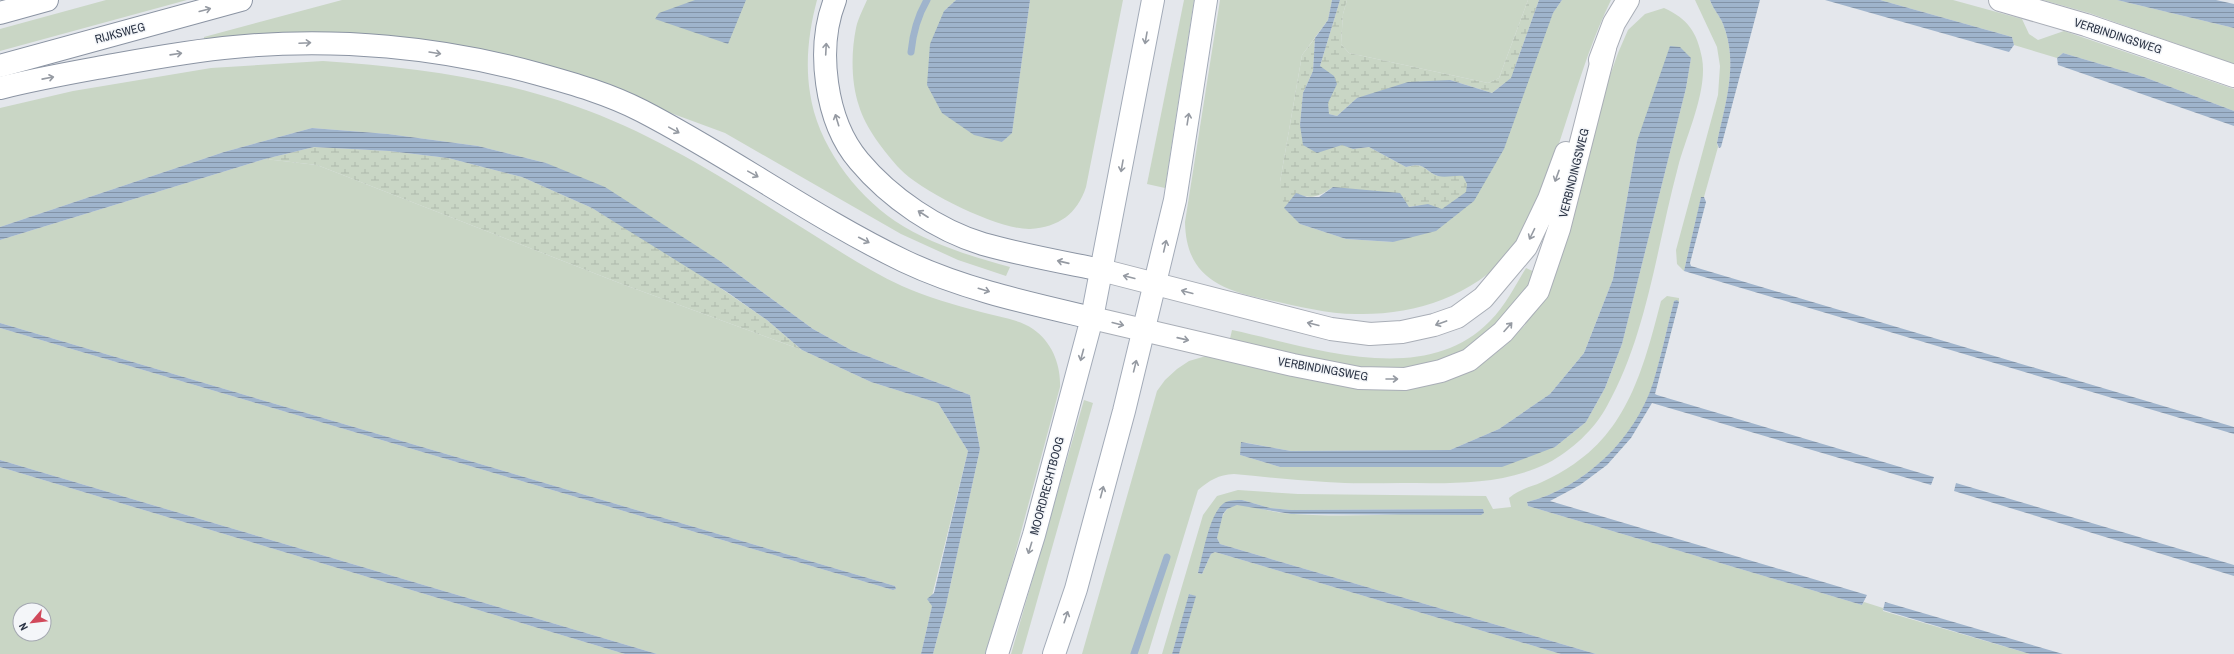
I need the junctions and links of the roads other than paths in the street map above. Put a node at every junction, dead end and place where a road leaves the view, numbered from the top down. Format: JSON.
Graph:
{"nodes":[{"id":1,"x":241,"y":0,"type":"edge"},
{"id":2,"x":835,"y":0,"type":"edge"},
{"id":3,"x":1153,"y":0,"type":"edge"},
{"id":4,"x":1206,"y":0,"type":"edge"},
{"id":5,"x":1628,"y":0,"type":"edge"},
{"id":6,"x":2000,"y":0,"type":"edge"},
{"id":7,"x":45,"y":1,"type":"edge"},
{"id":8,"x":0,"y":13,"type":"edge"},
{"id":9,"x":1605,"y":48,"type":"junction"},
{"id":10,"x":10,"y":64,"type":"edge"},
{"id":11,"x":2234,"y":76,"type":"edge"},
{"id":12,"x":5,"y":87,"type":"edge"},
{"id":13,"x":1101,"y":270,"type":"junction"},
{"id":14,"x":1156,"y":284,"type":"junction"},
{"id":15,"x":1092,"y":318,"type":"junction"},
{"id":16,"x":1145,"y":330,"type":"junction"},
{"id":17,"x":997,"y":654,"type":"edge"},
{"id":18,"x":1054,"y":654,"type":"edge"}],
"edges":[{"from":10,"to":1,"type":"main road","name":"RIJKSWEG","one_way":true},
{"from":13,"to":2,"type":"main road","name":"VERBINDINGSWEG","one_way":true},
{"from":3,"to":13,"type":"main road","name":"MOORDRECHTBOOG","one_way":true},
{"from":14,"to":4,"type":"main road","one_way":true},
{"from":5,"to":9,"type":"main road","name":"VERBINDINGSWEG"},
{"from":6,"to":11,"type":"main road","name":"VERBINDINGSWEG"},
{"from":7,"to":8,"type":"main road"},
{"from":9,"to":14,"type":"main road","name":"VERBINDINGSWEG","one_way":true},
{"from":16,"to":9,"type":"main road","name":"VERBINDINGSWEG","one_way":true},
{"from":12,"to":15,"type":"main road","name":"VERBINDINGSWEG","one_way":true},
{"from":14,"to":13,"type":"main road","name":"VERBINDINGSWEG","one_way":true},
{"from":13,"to":15,"type":"main road","name":"MOORDRECHTBOOG"},
{"from":14,"to":16,"type":"main road"},
{"from":15,"to":16,"type":"main road","name":"VERBINDINGSWEG","one_way":true},
{"from":15,"to":17,"type":"main road","name":"MOORDRECHTBOOG","one_way":true},
{"from":18,"to":16,"type":"main road","one_way":true}]}
